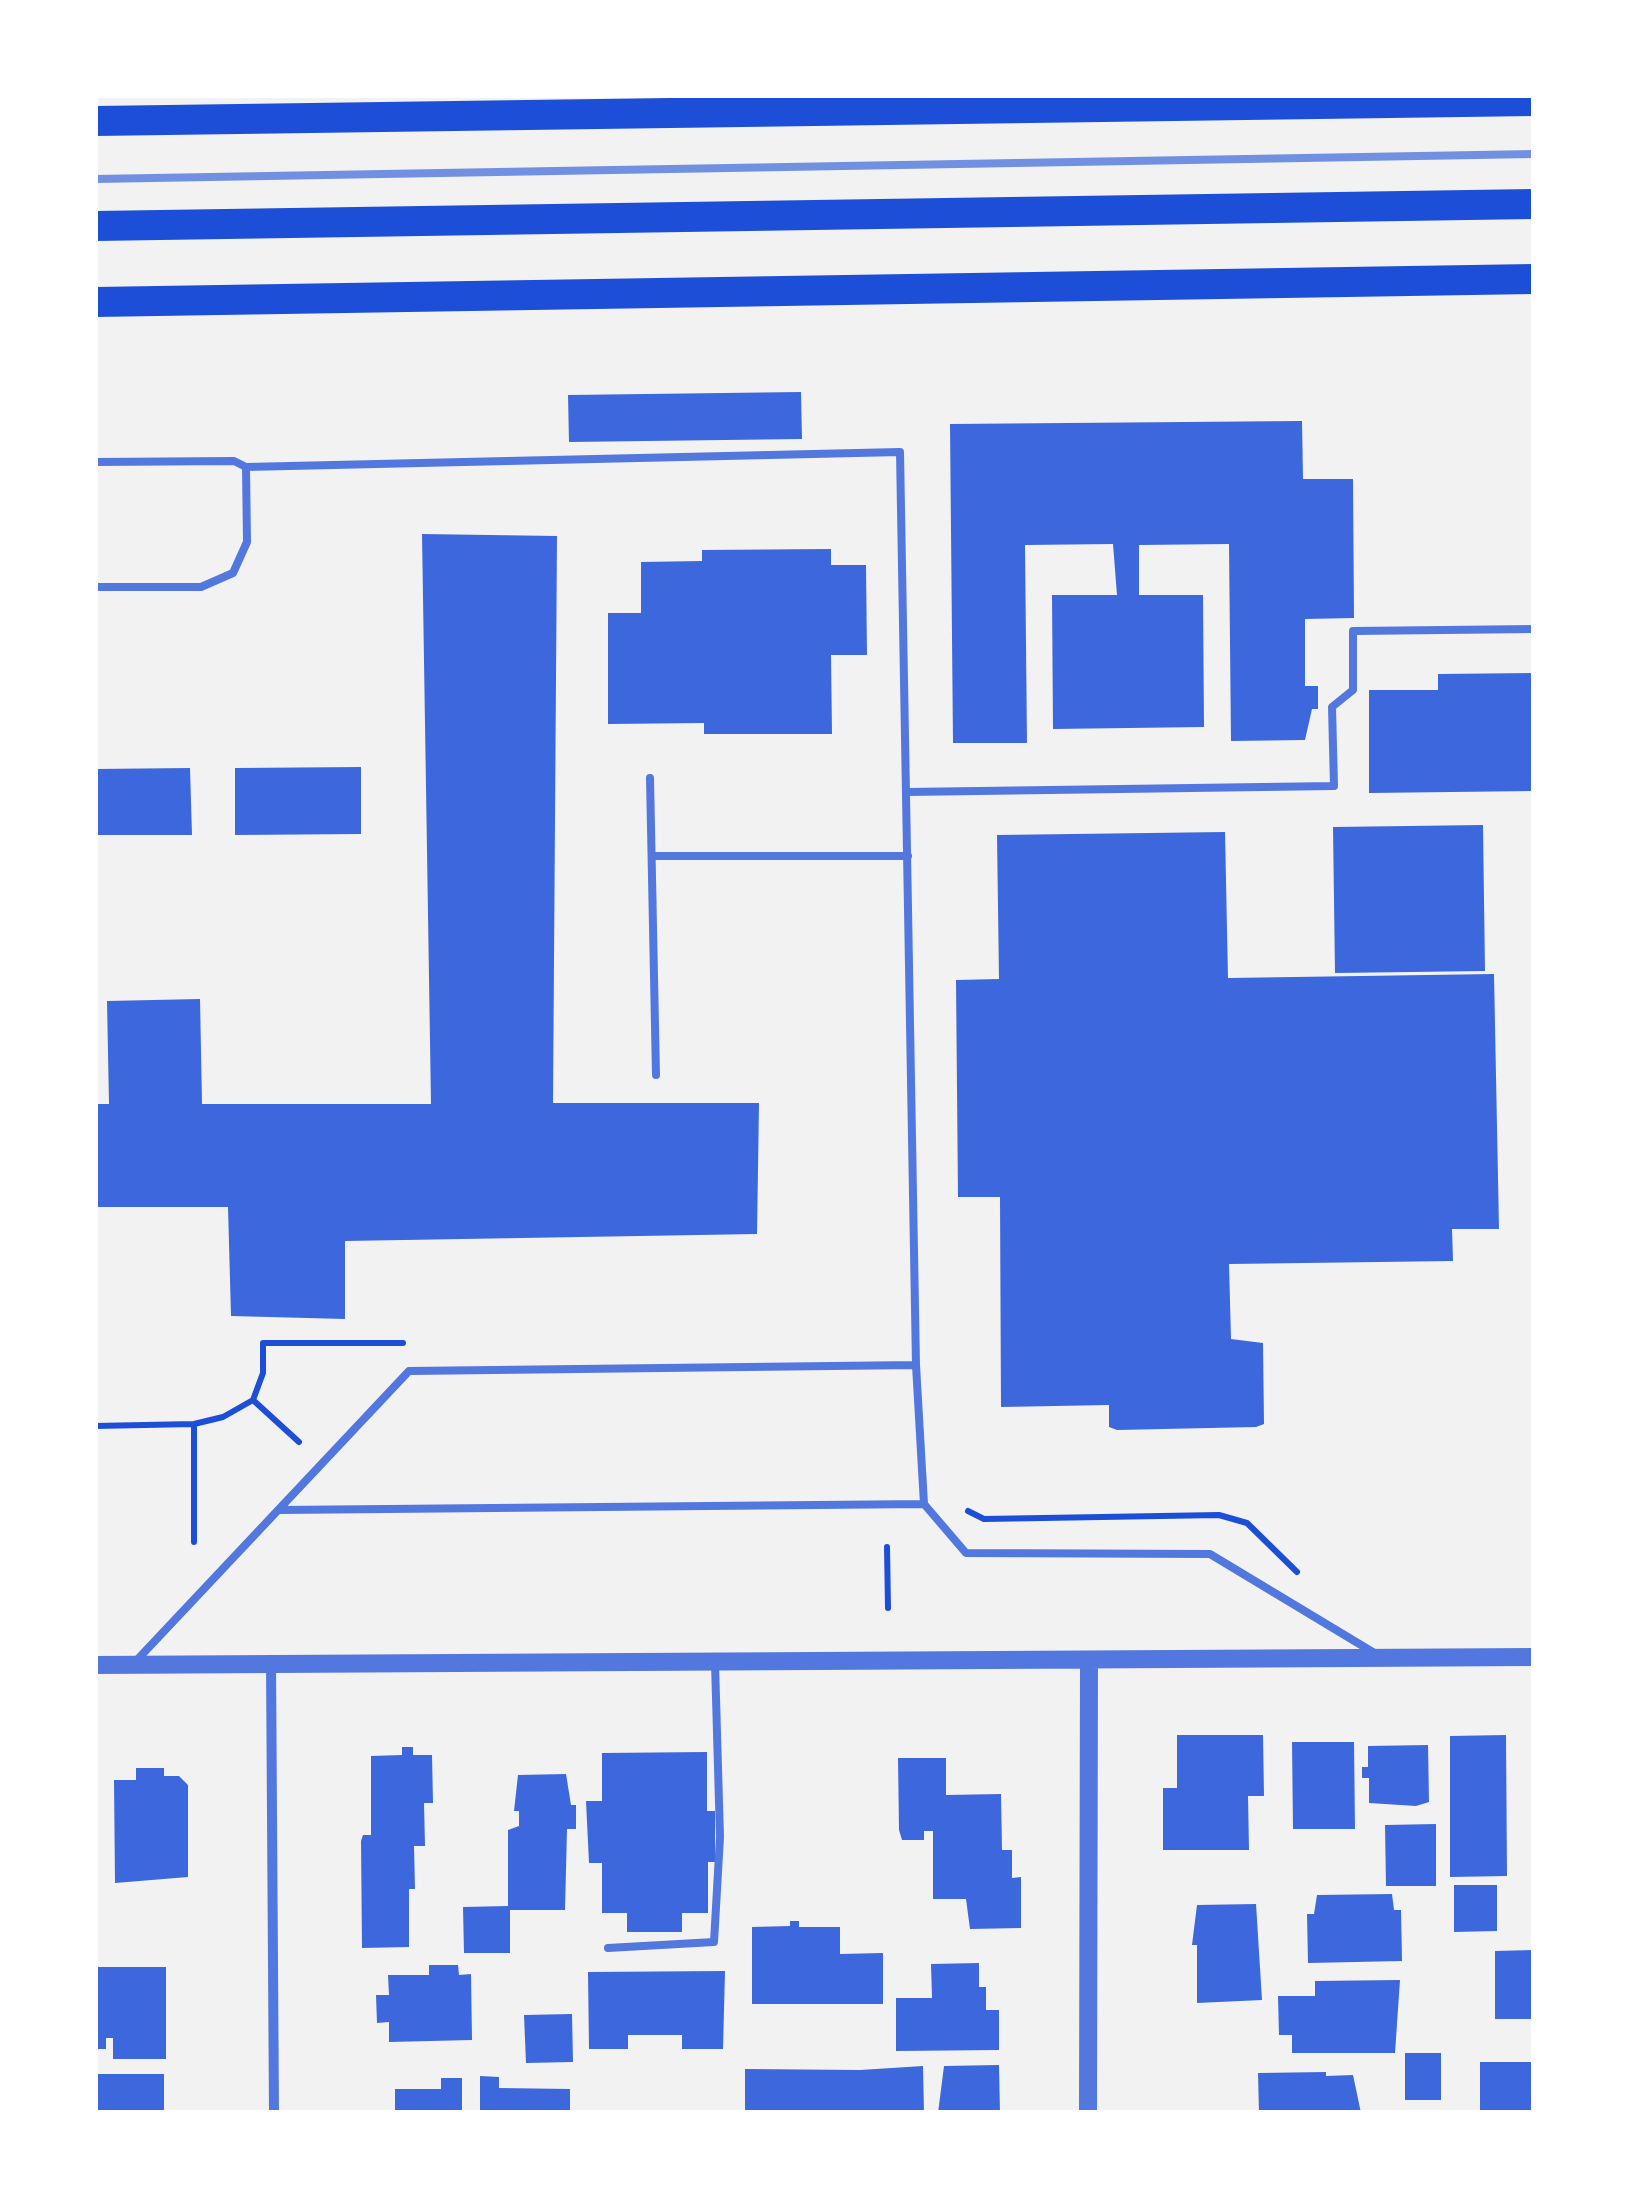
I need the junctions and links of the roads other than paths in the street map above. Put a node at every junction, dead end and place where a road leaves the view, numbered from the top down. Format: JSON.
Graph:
{"nodes":[{"id":1,"x":1534,"y":100,"type":"edge"},
{"id":2,"x":95,"y":121,"type":"edge"},
{"id":3,"x":1534,"y":204,"type":"edge"},
{"id":4,"x":95,"y":226,"type":"edge"},
{"id":5,"x":1534,"y":279,"type":"edge"},
{"id":6,"x":95,"y":302,"type":"edge"},
{"id":7,"x":95,"y":462,"type":"edge"},
{"id":8,"x":246,"y":466,"type":"junction"},
{"id":9,"x":95,"y":587,"type":"edge"},
{"id":10,"x":1534,"y":630,"type":"edge"},
{"id":11,"x":650,"y":778,"type":"dead end"},
{"id":12,"x":907,"y":792,"type":"junction"},
{"id":13,"x":652,"y":856,"type":"junction"},
{"id":14,"x":908,"y":856,"type":"junction"},
{"id":15,"x":656,"y":1076,"type":"dead end"},
{"id":16,"x":916,"y":1365,"type":"junction"},
{"id":17,"x":924,"y":1504,"type":"junction"},
{"id":18,"x":278,"y":1510,"type":"junction"},
{"id":19,"x":1534,"y":1657,"type":"edge"},
{"id":20,"x":1384,"y":1659,"type":"junction"},
{"id":21,"x":1090,"y":1662,"type":"junction"},
{"id":22,"x":271,"y":1663,"type":"junction"},
{"id":23,"x":715,"y":1663,"type":"junction"},
{"id":24,"x":95,"y":1664,"type":"edge"},
{"id":25,"x":132,"y":1664,"type":"junction"},
{"id":26,"x":608,"y":1948,"type":"dead end"},
{"id":27,"x":274,"y":2113,"type":"edge"},
{"id":28,"x":1088,"y":2113,"type":"edge"}],
"edges":[{"from":1,"to":2,"type":"highway"},
{"from":3,"to":4,"type":"highway"},
{"from":5,"to":6,"type":"highway"},
{"from":7,"to":8,"type":"lane"},
{"from":8,"to":9,"type":"lane"},
{"from":8,"to":12,"type":"lane"},
{"from":10,"to":12,"type":"lane"},
{"from":11,"to":13,"type":"lane"},
{"from":12,"to":14,"type":"lane"},
{"from":13,"to":14,"type":"lane"},
{"from":13,"to":15,"type":"lane"},
{"from":14,"to":16,"type":"lane"},
{"from":16,"to":17,"type":"lane"},
{"from":16,"to":18,"type":"lane"},
{"from":17,"to":18,"type":"lane"},
{"from":17,"to":20,"type":"lane"},
{"from":18,"to":25,"type":"lane"},
{"from":19,"to":20,"type":"street"},
{"from":20,"to":21,"type":"street"},
{"from":21,"to":23,"type":"street"},
{"from":21,"to":28,"type":"street"},
{"from":22,"to":23,"type":"street"},
{"from":22,"to":25,"type":"street"},
{"from":22,"to":27,"type":"street"},
{"from":23,"to":26,"type":"lane"},
{"from":24,"to":25,"type":"street"}]}
